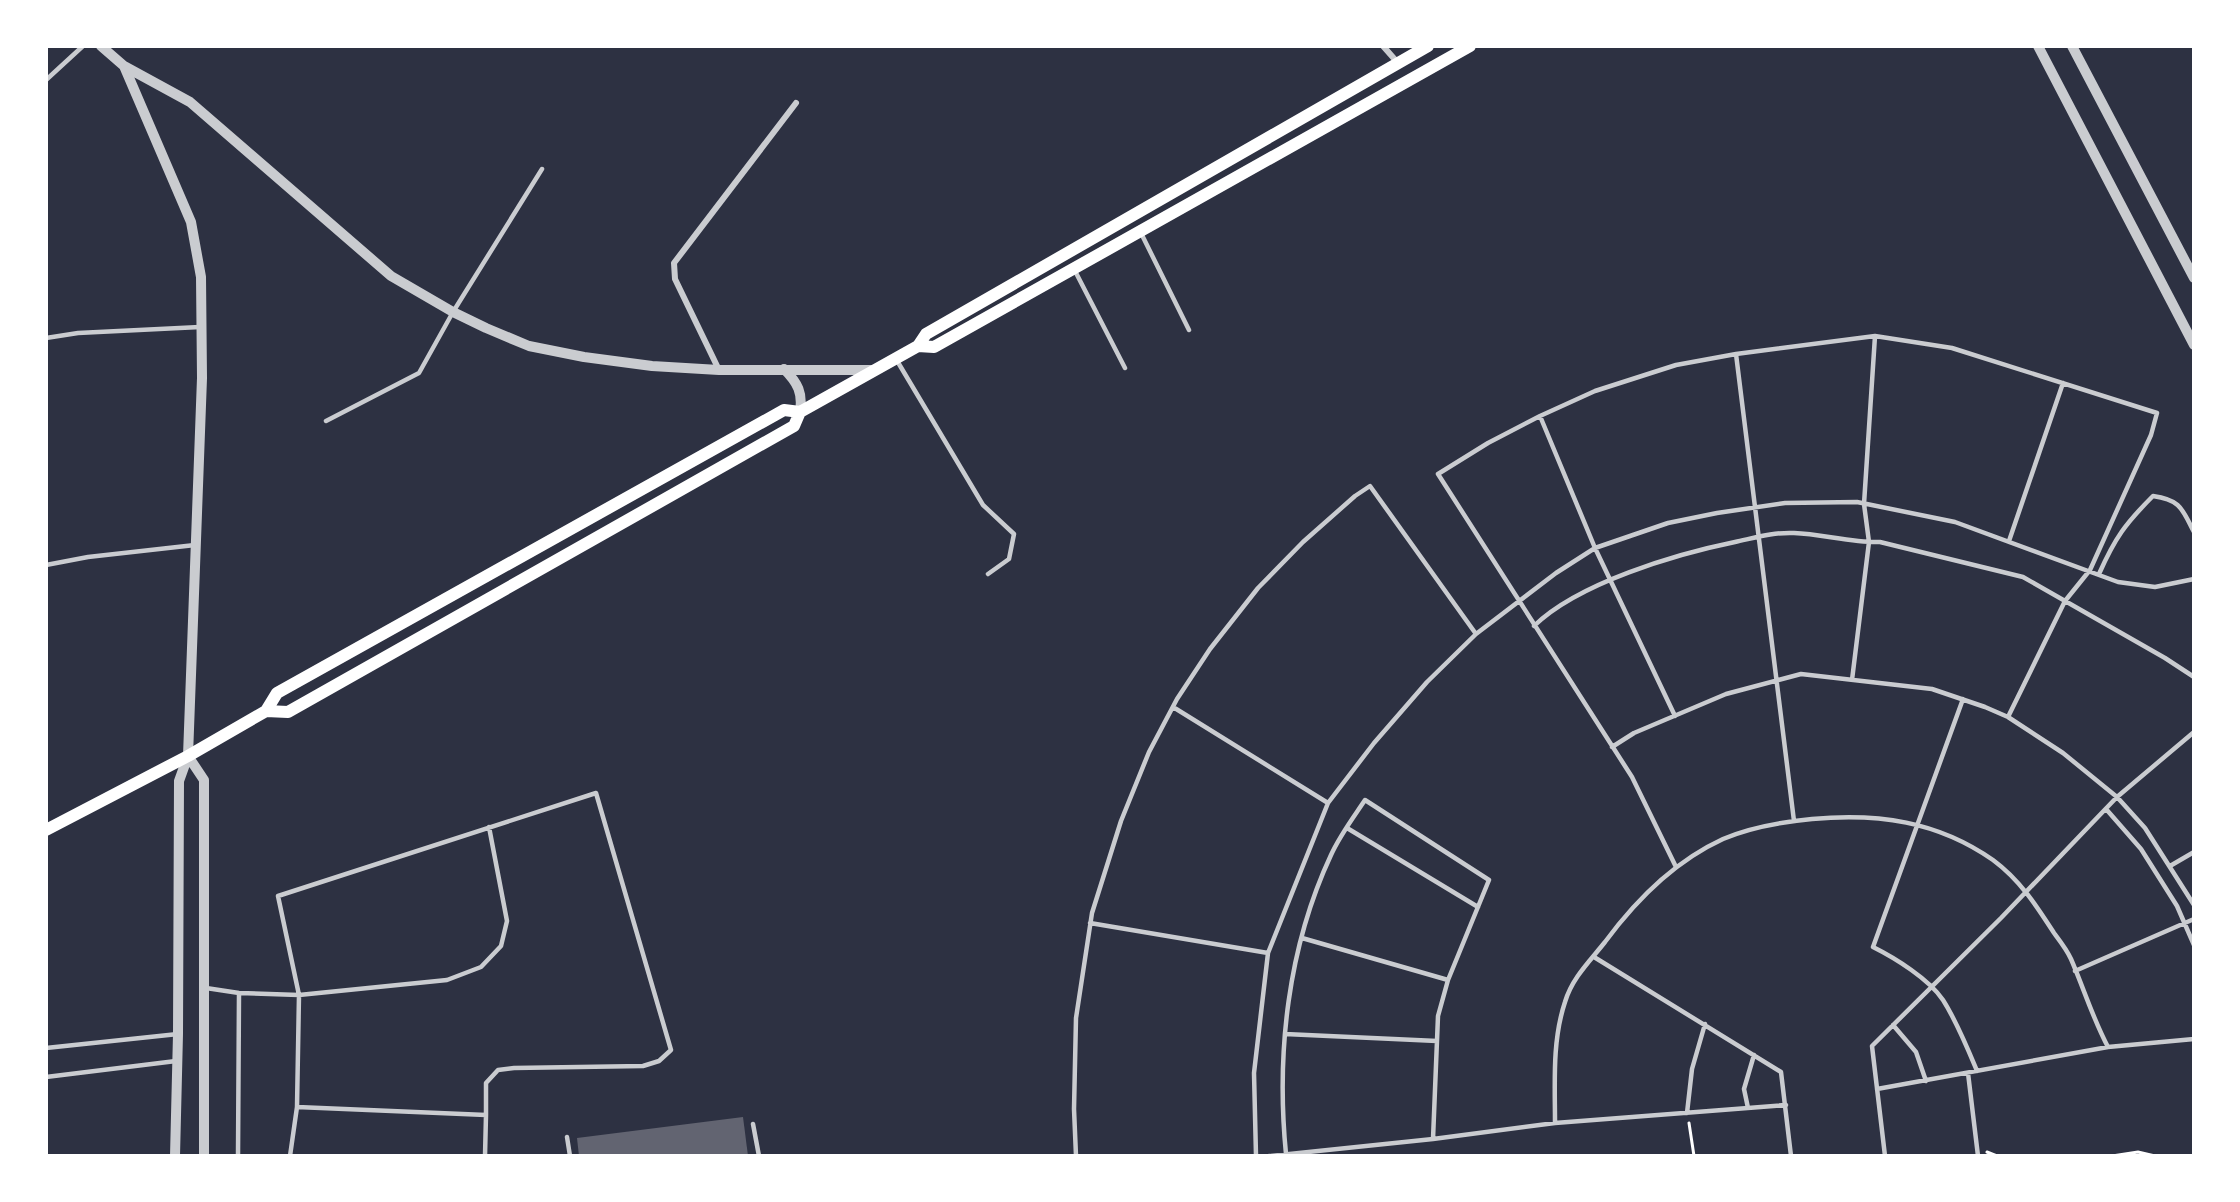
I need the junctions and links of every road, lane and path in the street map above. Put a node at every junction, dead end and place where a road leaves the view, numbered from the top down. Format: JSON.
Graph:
{"nodes":[{"id":1,"x":83,"y":46,"type":"edge"},
{"id":2,"x":101,"y":46,"type":"edge"},
{"id":3,"x":1383,"y":46,"type":"edge"},
{"id":4,"x":1428,"y":46,"type":"edge"},
{"id":5,"x":1470,"y":46,"type":"edge"},
{"id":6,"x":2038,"y":46,"type":"edge"},
{"id":7,"x":2072,"y":46,"type":"edge"},
{"id":8,"x":1399,"y":63,"type":"junction"},
{"id":9,"x":124,"y":66,"type":"junction"},
{"id":10,"x":46,"y":80,"type":"edge"},
{"id":11,"x":1410,"y":81,"type":"junction"},
{"id":12,"x":796,"y":103,"type":"dead end"},
{"id":13,"x":542,"y":169,"type":"dead end"},
{"id":14,"x":1141,"y":232,"type":"junction"},
{"id":15,"x":1074,"y":269,"type":"junction"},
{"id":16,"x":2193,"y":278,"type":"edge"},
{"id":17,"x":453,"y":312,"type":"junction"},
{"id":18,"x":203,"y":327,"type":"junction"},
{"id":19,"x":1189,"y":330,"type":"dead end"},
{"id":20,"x":1875,"y":336,"type":"junction"},
{"id":21,"x":46,"y":338,"type":"edge"},
{"id":22,"x":2193,"y":345,"type":"edge"},
{"id":23,"x":918,"y":346,"type":"junction"},
{"id":24,"x":1736,"y":354,"type":"junction"},
{"id":25,"x":896,"y":359,"type":"junction"},
{"id":26,"x":1125,"y":368,"type":"dead end"},
{"id":27,"x":784,"y":369,"type":"junction"},
{"id":28,"x":719,"y":370,"type":"junction"},
{"id":29,"x":876,"y":370,"type":"junction"},
{"id":30,"x":2063,"y":382,"type":"junction"},
{"id":31,"x":800,"y":412,"type":"junction"},
{"id":32,"x":1540,"y":416,"type":"junction"},
{"id":33,"x":326,"y":421,"type":"dead end"},
{"id":34,"x":1864,"y":504,"type":"junction"},
{"id":35,"x":1754,"y":508,"type":"junction"},
{"id":36,"x":2193,"y":532,"type":"edge"},
{"id":37,"x":1760,"y":536,"type":"junction"},
{"id":38,"x":2008,"y":541,"type":"junction"},
{"id":39,"x":1869,"y":542,"type":"junction"},
{"id":40,"x":195,"y":545,"type":"junction"},
{"id":41,"x":1595,"y":548,"type":"junction"},
{"id":42,"x":46,"y":565,"type":"edge"},
{"id":43,"x":2090,"y":570,"type":"junction"},
{"id":44,"x":988,"y":574,"type":"dead end"},
{"id":45,"x":2099,"y":574,"type":"junction"},
{"id":46,"x":2193,"y":579,"type":"edge"},
{"id":47,"x":1610,"y":581,"type":"junction"},
{"id":48,"x":1518,"y":600,"type":"junction"},
{"id":49,"x":2065,"y":601,"type":"junction"},
{"id":50,"x":1534,"y":626,"type":"junction"},
{"id":51,"x":1476,"y":634,"type":"junction"},
{"id":52,"x":2193,"y":677,"type":"edge"},
{"id":53,"x":1852,"y":680,"type":"junction"},
{"id":54,"x":1777,"y":681,"type":"junction"},
{"id":55,"x":1963,"y":699,"type":"junction"},
{"id":56,"x":1173,"y":707,"type":"junction"},
{"id":57,"x":266,"y":711,"type":"junction"},
{"id":58,"x":1676,"y":716,"type":"junction"},
{"id":59,"x":2008,"y":717,"type":"junction"},
{"id":60,"x":2193,"y":732,"type":"edge"},
{"id":61,"x":1612,"y":747,"type":"junction"},
{"id":62,"x":188,"y":756,"type":"junction"},
{"id":63,"x":2117,"y":797,"type":"junction"},
{"id":64,"x":1328,"y":803,"type":"junction"},
{"id":65,"x":2106,"y":809,"type":"junction"},
{"id":66,"x":1794,"y":821,"type":"junction"},
{"id":67,"x":1917,"y":824,"type":"junction"},
{"id":68,"x":489,"y":828,"type":"junction"},
{"id":69,"x":1347,"y":828,"type":"junction"},
{"id":70,"x":47,"y":829,"type":"edge"},
{"id":71,"x":2193,"y":852,"type":"edge"},
{"id":72,"x":2170,"y":866,"type":"junction"},
{"id":73,"x":1676,"y":867,"type":"junction"},
{"id":74,"x":2027,"y":891,"type":"junction"},
{"id":75,"x":2193,"y":905,"type":"edge"},
{"id":76,"x":1478,"y":907,"type":"junction"},
{"id":77,"x":2193,"y":919,"type":"edge"},
{"id":78,"x":1090,"y":923,"type":"junction"},
{"id":79,"x":2184,"y":923,"type":"junction"},
{"id":80,"x":1302,"y":939,"type":"junction"},
{"id":81,"x":2193,"y":945,"type":"edge"},
{"id":82,"x":1268,"y":953,"type":"junction"},
{"id":83,"x":1594,"y":957,"type":"junction"},
{"id":84,"x":2075,"y":971,"type":"junction"},
{"id":85,"x":1448,"y":980,"type":"junction"},
{"id":86,"x":206,"y":988,"type":"junction"},
{"id":87,"x":1930,"y":988,"type":"junction"},
{"id":88,"x":239,"y":993,"type":"junction"},
{"id":89,"x":299,"y":995,"type":"junction"},
{"id":90,"x":1705,"y":1024,"type":"junction"},
{"id":91,"x":1893,"y":1025,"type":"junction"},
{"id":92,"x":178,"y":1034,"type":"junction"},
{"id":93,"x":1285,"y":1034,"type":"junction"},
{"id":94,"x":2193,"y":1040,"type":"edge"},
{"id":95,"x":1437,"y":1041,"type":"junction"},
{"id":96,"x":2108,"y":1047,"type":"junction"},
{"id":97,"x":46,"y":1048,"type":"edge"},
{"id":98,"x":1754,"y":1055,"type":"junction"},
{"id":99,"x":176,"y":1061,"type":"junction"},
{"id":100,"x":1977,"y":1071,"type":"junction"},
{"id":101,"x":1968,"y":1073,"type":"junction"},
{"id":102,"x":46,"y":1077,"type":"edge"},
{"id":103,"x":1926,"y":1081,"type":"junction"},
{"id":104,"x":1877,"y":1089,"type":"junction"},
{"id":105,"x":1786,"y":1105,"type":"junction"},
{"id":106,"x":297,"y":1107,"type":"junction"},
{"id":107,"x":1748,"y":1108,"type":"junction"},
{"id":108,"x":1687,"y":1113,"type":"junction"},
{"id":109,"x":486,"y":1115,"type":"junction"},
{"id":110,"x":753,"y":1124,"type":"dead end"},
{"id":111,"x":1555,"y":1124,"type":"junction"},
{"id":112,"x":567,"y":1137,"type":"dead end"},
{"id":113,"x":1433,"y":1139,"type":"junction"},
{"id":114,"x":1286,"y":1154,"type":"junction"},
{"id":115,"x":175,"y":1155,"type":"edge"},
{"id":116,"x":204,"y":1155,"type":"edge"},
{"id":117,"x":238,"y":1155,"type":"edge"},
{"id":118,"x":290,"y":1155,"type":"edge"},
{"id":119,"x":485,"y":1155,"type":"edge"},
{"id":120,"x":570,"y":1155,"type":"edge"},
{"id":121,"x":759,"y":1155,"type":"edge"},
{"id":122,"x":1076,"y":1155,"type":"edge"},
{"id":123,"x":1256,"y":1155,"type":"edge"},
{"id":124,"x":1269,"y":1155,"type":"edge"},
{"id":125,"x":1694,"y":1155,"type":"edge"},
{"id":126,"x":1791,"y":1155,"type":"edge"},
{"id":127,"x":1885,"y":1155,"type":"edge"},
{"id":128,"x":1978,"y":1155,"type":"edge"},
{"id":129,"x":2112,"y":1155,"type":"edge"},
{"id":130,"x":2155,"y":1155,"type":"edge"}],
"edges":[{"from":1,"to":10,"type":"lane"},
{"from":2,"to":9,"type":"street"},
{"from":3,"to":8,"type":"street"},
{"from":4,"to":8,"type":"main road"},
{"from":5,"to":11,"type":"main road"},
{"from":6,"to":22,"type":"street"},
{"from":7,"to":16,"type":"street"},
{"from":8,"to":11,"type":"main road"},
{"from":8,"to":23,"type":"main road"},
{"from":9,"to":17,"type":"street"},
{"from":9,"to":18,"type":"street"},
{"from":11,"to":14,"type":"main road"},
{"from":12,"to":28,"type":"street"},
{"from":13,"to":17,"type":"lane"},
{"from":14,"to":15,"type":"main road"},
{"from":14,"to":19,"type":"lane"},
{"from":15,"to":23,"type":"main road"},
{"from":15,"to":26,"type":"lane"},
{"from":17,"to":28,"type":"street"},
{"from":17,"to":33,"type":"lane"},
{"from":18,"to":21,"type":"lane"},
{"from":18,"to":40,"type":"street"},
{"from":20,"to":24,"type":"lane"},
{"from":20,"to":30,"type":"lane"},
{"from":20,"to":34,"type":"lane"},
{"from":23,"to":25,"type":"main road"},
{"from":24,"to":32,"type":"lane"},
{"from":24,"to":35,"type":"lane"},
{"from":25,"to":29,"type":"main road"},
{"from":25,"to":44,"type":"lane"},
{"from":27,"to":28,"type":"street"},
{"from":27,"to":29,"type":"street"},
{"from":27,"to":31,"type":"street"},
{"from":29,"to":31,"type":"main road"},
{"from":30,"to":38,"type":"lane"},
{"from":30,"to":43,"type":"lane"},
{"from":31,"to":57,"type":"main road"},
{"from":31,"to":57,"type":"main road"},
{"from":32,"to":41,"type":"lane"},
{"from":32,"to":48,"type":"lane"},
{"from":34,"to":35,"type":"lane"},
{"from":34,"to":38,"type":"lane"},
{"from":34,"to":39,"type":"lane"},
{"from":35,"to":37,"type":"lane"},
{"from":35,"to":41,"type":"lane"},
{"from":36,"to":45,"type":"lane"},
{"from":37,"to":39,"type":"lane"},
{"from":37,"to":47,"type":"lane"},
{"from":37,"to":54,"type":"lane"},
{"from":38,"to":43,"type":"lane"},
{"from":39,"to":49,"type":"lane"},
{"from":39,"to":53,"type":"lane"},
{"from":40,"to":42,"type":"lane"},
{"from":40,"to":62,"type":"street"},
{"from":41,"to":47,"type":"lane"},
{"from":41,"to":48,"type":"lane"},
{"from":43,"to":45,"type":"lane"},
{"from":43,"to":49,"type":"lane"},
{"from":45,"to":46,"type":"lane"},
{"from":47,"to":50,"type":"lane"},
{"from":47,"to":58,"type":"lane"},
{"from":48,"to":50,"type":"lane"},
{"from":48,"to":51,"type":"lane"},
{"from":49,"to":52,"type":"lane"},
{"from":49,"to":59,"type":"lane"},
{"from":50,"to":61,"type":"lane"},
{"from":51,"to":56,"type":"lane"},
{"from":51,"to":64,"type":"lane"},
{"from":53,"to":54,"type":"lane"},
{"from":53,"to":55,"type":"lane"},
{"from":54,"to":58,"type":"lane"},
{"from":54,"to":66,"type":"lane"},
{"from":55,"to":59,"type":"lane"},
{"from":55,"to":67,"type":"lane"},
{"from":56,"to":64,"type":"lane"},
{"from":56,"to":78,"type":"lane"},
{"from":57,"to":62,"type":"main road"},
{"from":58,"to":61,"type":"lane"},
{"from":59,"to":63,"type":"lane"},
{"from":60,"to":63,"type":"lane"},
{"from":61,"to":73,"type":"lane"},
{"from":62,"to":70,"type":"main road"},
{"from":62,"to":86,"type":"street"},
{"from":62,"to":92,"type":"street"},
{"from":63,"to":65,"type":"lane"},
{"from":63,"to":72,"type":"lane"},
{"from":64,"to":82,"type":"lane"},
{"from":65,"to":74,"type":"lane"},
{"from":65,"to":79,"type":"lane"},
{"from":66,"to":67,"type":"lane"},
{"from":66,"to":73,"type":"lane"},
{"from":67,"to":74,"type":"lane"},
{"from":67,"to":87,"type":"lane"},
{"from":68,"to":89,"type":"lane"},
{"from":68,"to":89,"type":"lane"},
{"from":68,"to":109,"type":"lane"},
{"from":69,"to":76,"type":"lane"},
{"from":69,"to":76,"type":"lane"},
{"from":69,"to":80,"type":"lane"},
{"from":71,"to":72,"type":"lane"},
{"from":72,"to":75,"type":"lane"},
{"from":73,"to":83,"type":"lane"},
{"from":74,"to":84,"type":"lane"},
{"from":74,"to":87,"type":"lane"},
{"from":76,"to":85,"type":"lane"},
{"from":77,"to":79,"type":"lane"},
{"from":78,"to":82,"type":"lane"},
{"from":78,"to":122,"type":"lane"},
{"from":79,"to":81,"type":"lane"},
{"from":79,"to":84,"type":"lane"},
{"from":80,"to":85,"type":"lane"},
{"from":80,"to":93,"type":"lane"},
{"from":82,"to":123,"type":"lane"},
{"from":83,"to":90,"type":"lane"},
{"from":83,"to":111,"type":"lane"},
{"from":84,"to":96,"type":"lane"},
{"from":85,"to":95,"type":"lane"},
{"from":86,"to":88,"type":"lane"},
{"from":86,"to":116,"type":"street"},
{"from":87,"to":91,"type":"lane"},
{"from":87,"to":100,"type":"lane"},
{"from":88,"to":89,"type":"lane"},
{"from":88,"to":117,"type":"lane"},
{"from":89,"to":106,"type":"lane"},
{"from":90,"to":98,"type":"lane"},
{"from":90,"to":108,"type":"lane"},
{"from":91,"to":103,"type":"lane"},
{"from":91,"to":104,"type":"lane"},
{"from":92,"to":97,"type":"lane"},
{"from":92,"to":99,"type":"street"},
{"from":93,"to":95,"type":"lane"},
{"from":93,"to":114,"type":"lane"},
{"from":94,"to":96,"type":"lane"},
{"from":95,"to":113,"type":"lane"},
{"from":96,"to":100,"type":"lane"},
{"from":98,"to":105,"type":"lane"},
{"from":98,"to":107,"type":"lane"},
{"from":99,"to":102,"type":"lane"},
{"from":99,"to":115,"type":"street"},
{"from":100,"to":101,"type":"lane"},
{"from":101,"to":103,"type":"lane"},
{"from":101,"to":128,"type":"lane"},
{"from":103,"to":104,"type":"lane"},
{"from":104,"to":127,"type":"lane"},
{"from":105,"to":107,"type":"lane"},
{"from":105,"to":126,"type":"lane"},
{"from":106,"to":109,"type":"lane"},
{"from":106,"to":118,"type":"lane"},
{"from":107,"to":108,"type":"lane"},
{"from":108,"to":111,"type":"lane"},
{"from":108,"to":125,"type":"path"},
{"from":109,"to":119,"type":"lane"},
{"from":110,"to":121,"type":"lane"},
{"from":111,"to":113,"type":"lane"},
{"from":112,"to":120,"type":"lane"},
{"from":113,"to":114,"type":"lane"},
{"from":114,"to":124,"type":"lane"},
{"from":129,"to":130,"type":"path"}]}
